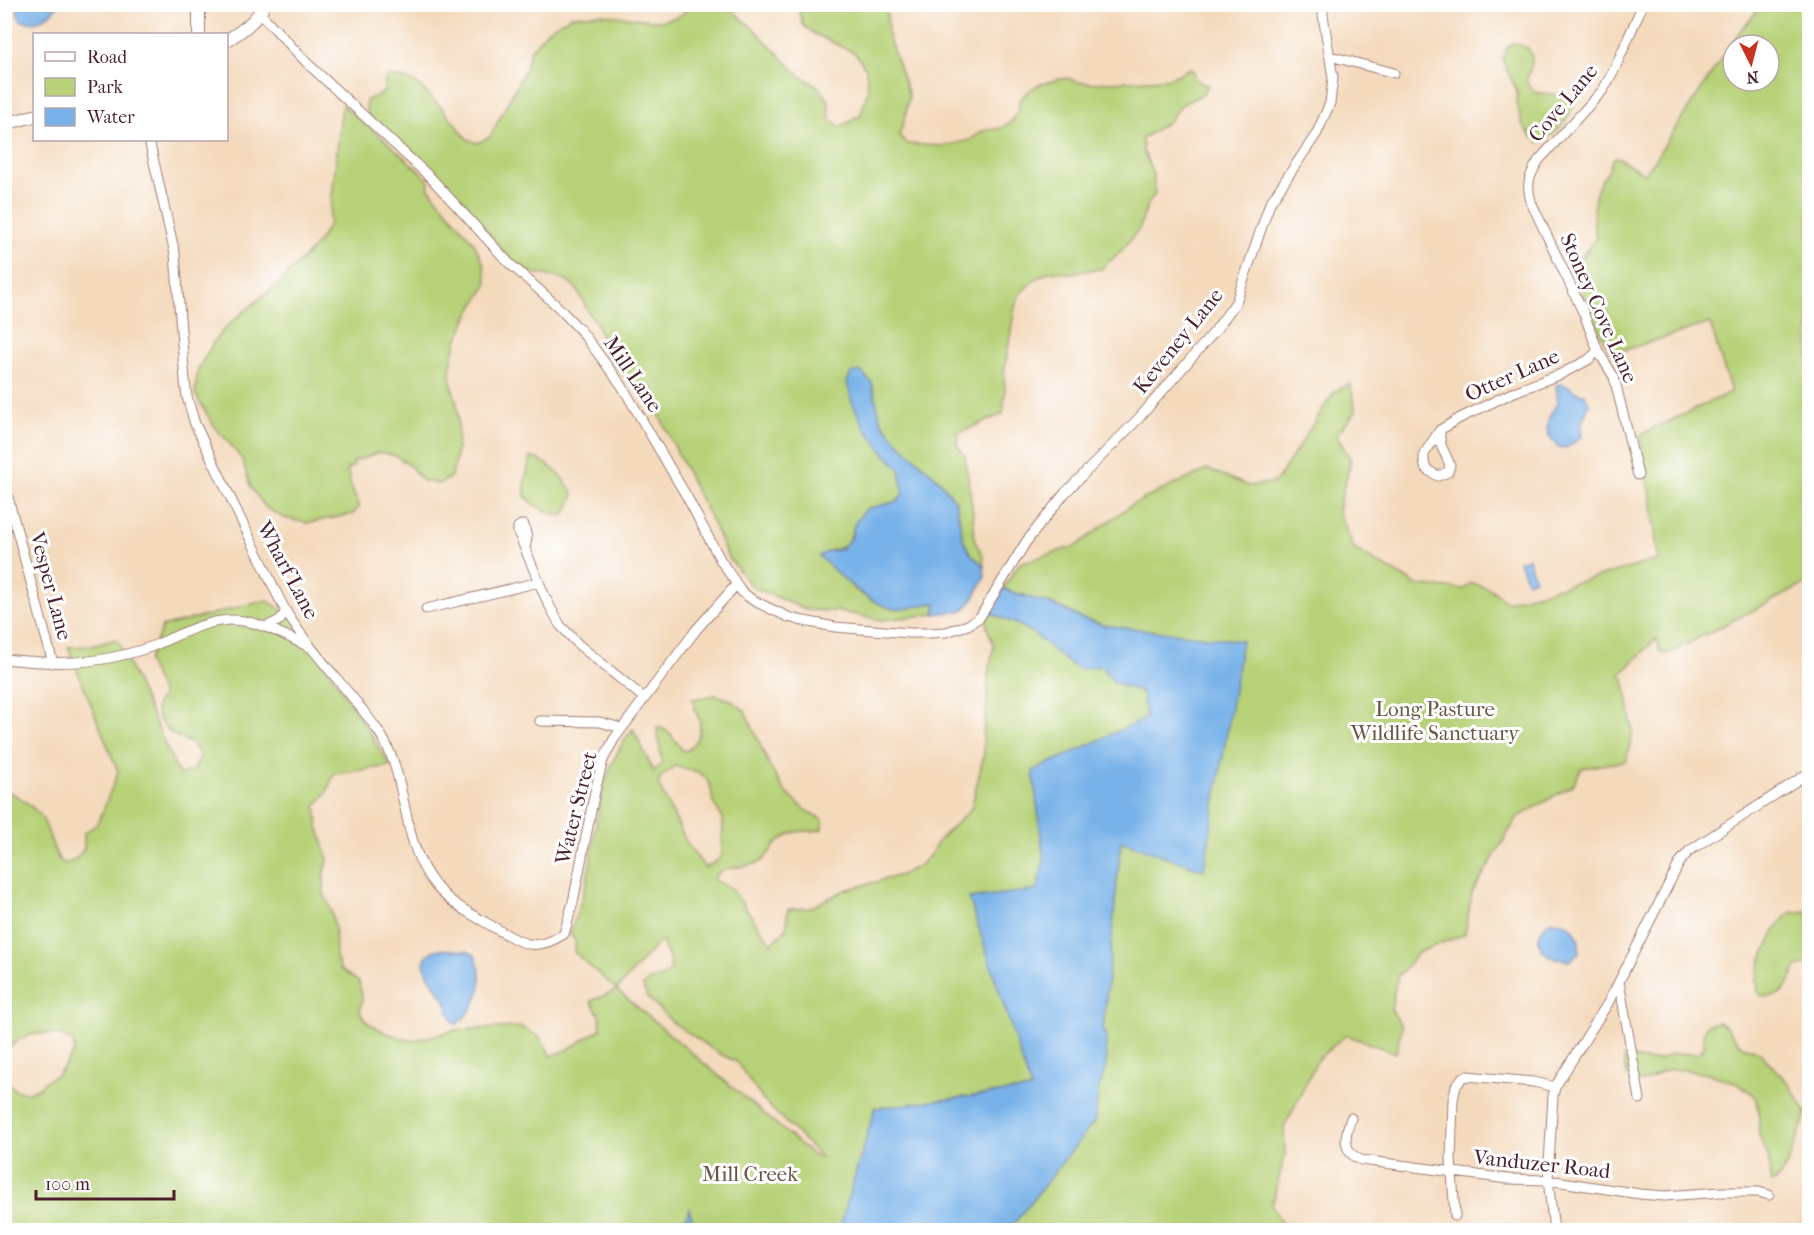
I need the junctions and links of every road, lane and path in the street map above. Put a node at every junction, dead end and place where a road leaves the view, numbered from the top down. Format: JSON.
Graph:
{"nodes":[{"id":1,"x":199,"y":4,"type":"edge"},
{"id":2,"x":1323,"y":4,"type":"edge"},
{"id":3,"x":1643,"y":4,"type":"edge"},
{"id":4,"x":262,"y":9,"type":"edge"},
{"id":5,"x":199,"y":33,"type":"edge"},
{"id":6,"x":228,"y":40,"type":"edge"},
{"id":7,"x":1330,"y":56,"type":"junction"},
{"id":8,"x":1394,"y":73,"type":"dead end"},
{"id":9,"x":33,"y":116,"type":"edge"},
{"id":10,"x":4,"y":124,"type":"edge"},
{"id":11,"x":148,"y":141,"type":"edge"},
{"id":12,"x":1528,"y":192,"type":"joint"},
{"id":13,"x":1598,"y":351,"type":"junction"},
{"id":14,"x":1440,"y":430,"type":"junction"},
{"id":15,"x":1638,"y":475,"type":"dead end"},
{"id":16,"x":4,"y":483,"type":"edge"},
{"id":17,"x":525,"y":549,"type":"dead end"},
{"id":18,"x":539,"y":582,"type":"junction"},
{"id":19,"x":736,"y":585,"type":"junction"},
{"id":20,"x":993,"y":596,"type":"joint"},
{"id":21,"x":426,"y":609,"type":"dead end"},
{"id":22,"x":286,"y":611,"type":"junction"},
{"id":23,"x":265,"y":627,"type":"junction"},
{"id":24,"x":311,"y":648,"type":"junction"},
{"id":25,"x":4,"y":659,"type":"edge"},
{"id":26,"x":53,"y":663,"type":"junction"},
{"id":27,"x":644,"y":698,"type":"junction"},
{"id":28,"x":540,"y":721,"type":"dead end"},
{"id":29,"x":621,"y":728,"type":"junction"},
{"id":30,"x":1809,"y":772,"type":"edge"},
{"id":31,"x":528,"y":943,"type":"joint"},
{"id":32,"x":1619,"y":982,"type":"junction"},
{"id":33,"x":1555,"y":1087,"type":"junction"},
{"id":34,"x":1640,"y":1099,"type":"dead end"},
{"id":35,"x":1351,"y":1118,"type":"dead end"},
{"id":36,"x":1453,"y":1172,"type":"junction"},
{"id":37,"x":1548,"y":1180,"type":"junction"},
{"id":38,"x":1769,"y":1195,"type":"dead end"},
{"id":39,"x":1455,"y":1216,"type":"dead end"},
{"id":40,"x":1554,"y":1230,"type":"edge"}],
"edges":[{"from":1,"to":5,"type":"main road"},
{"from":2,"to":7,"type":"street","name":"Keveney Lane"},
{"from":3,"to":12,"type":"street","name":"Cove Lane"},
{"from":4,"to":6,"type":"main road"},
{"from":4,"to":19,"type":"street","name":"Mill Lane"},
{"from":7,"to":8,"type":"street"},
{"from":7,"to":20,"type":"street","name":"Keveney Lane"},
{"from":9,"to":10,"type":"main road"},
{"from":11,"to":22,"type":"street","name":"Wharf Lane"},
{"from":12,"to":13,"type":"street","name":"Stoney Cove Lane"},
{"from":13,"to":14,"type":"street","name":"Otter Lane"},
{"from":13,"to":15,"type":"street","name":"Stoney Cove Lane"},
{"from":14,"to":14,"type":"street","name":"Otter Lane"},
{"from":16,"to":26,"type":"street","name":"Vesper Lane"},
{"from":17,"to":18,"type":"street"},
{"from":18,"to":21,"type":"street"},
{"from":18,"to":27,"type":"street"},
{"from":19,"to":20,"type":"street","name":"Mill Lane"},
{"from":19,"to":27,"type":"street","name":"Water Street"},
{"from":22,"to":23,"type":"street"},
{"from":22,"to":24,"type":"street","name":"Wharf Lane"},
{"from":23,"to":24,"type":"street"},
{"from":23,"to":26,"type":"street"},
{"from":24,"to":31,"type":"street","name":"Wharf Lane"},
{"from":25,"to":26,"type":"street"},
{"from":27,"to":29,"type":"street","name":"Water Street"},
{"from":28,"to":29,"type":"street"},
{"from":29,"to":31,"type":"street","name":"Water Street"},
{"from":30,"to":32,"type":"street"},
{"from":32,"to":33,"type":"street"},
{"from":32,"to":34,"type":"street"},
{"from":33,"to":36,"type":"street"},
{"from":33,"to":37,"type":"street"},
{"from":35,"to":36,"type":"street","name":"Vanduzer Road"},
{"from":36,"to":37,"type":"street","name":"Vanduzer Road"},
{"from":36,"to":39,"type":"street"},
{"from":37,"to":38,"type":"street","name":"Vanduzer Road"},
{"from":37,"to":40,"type":"street"}]}
